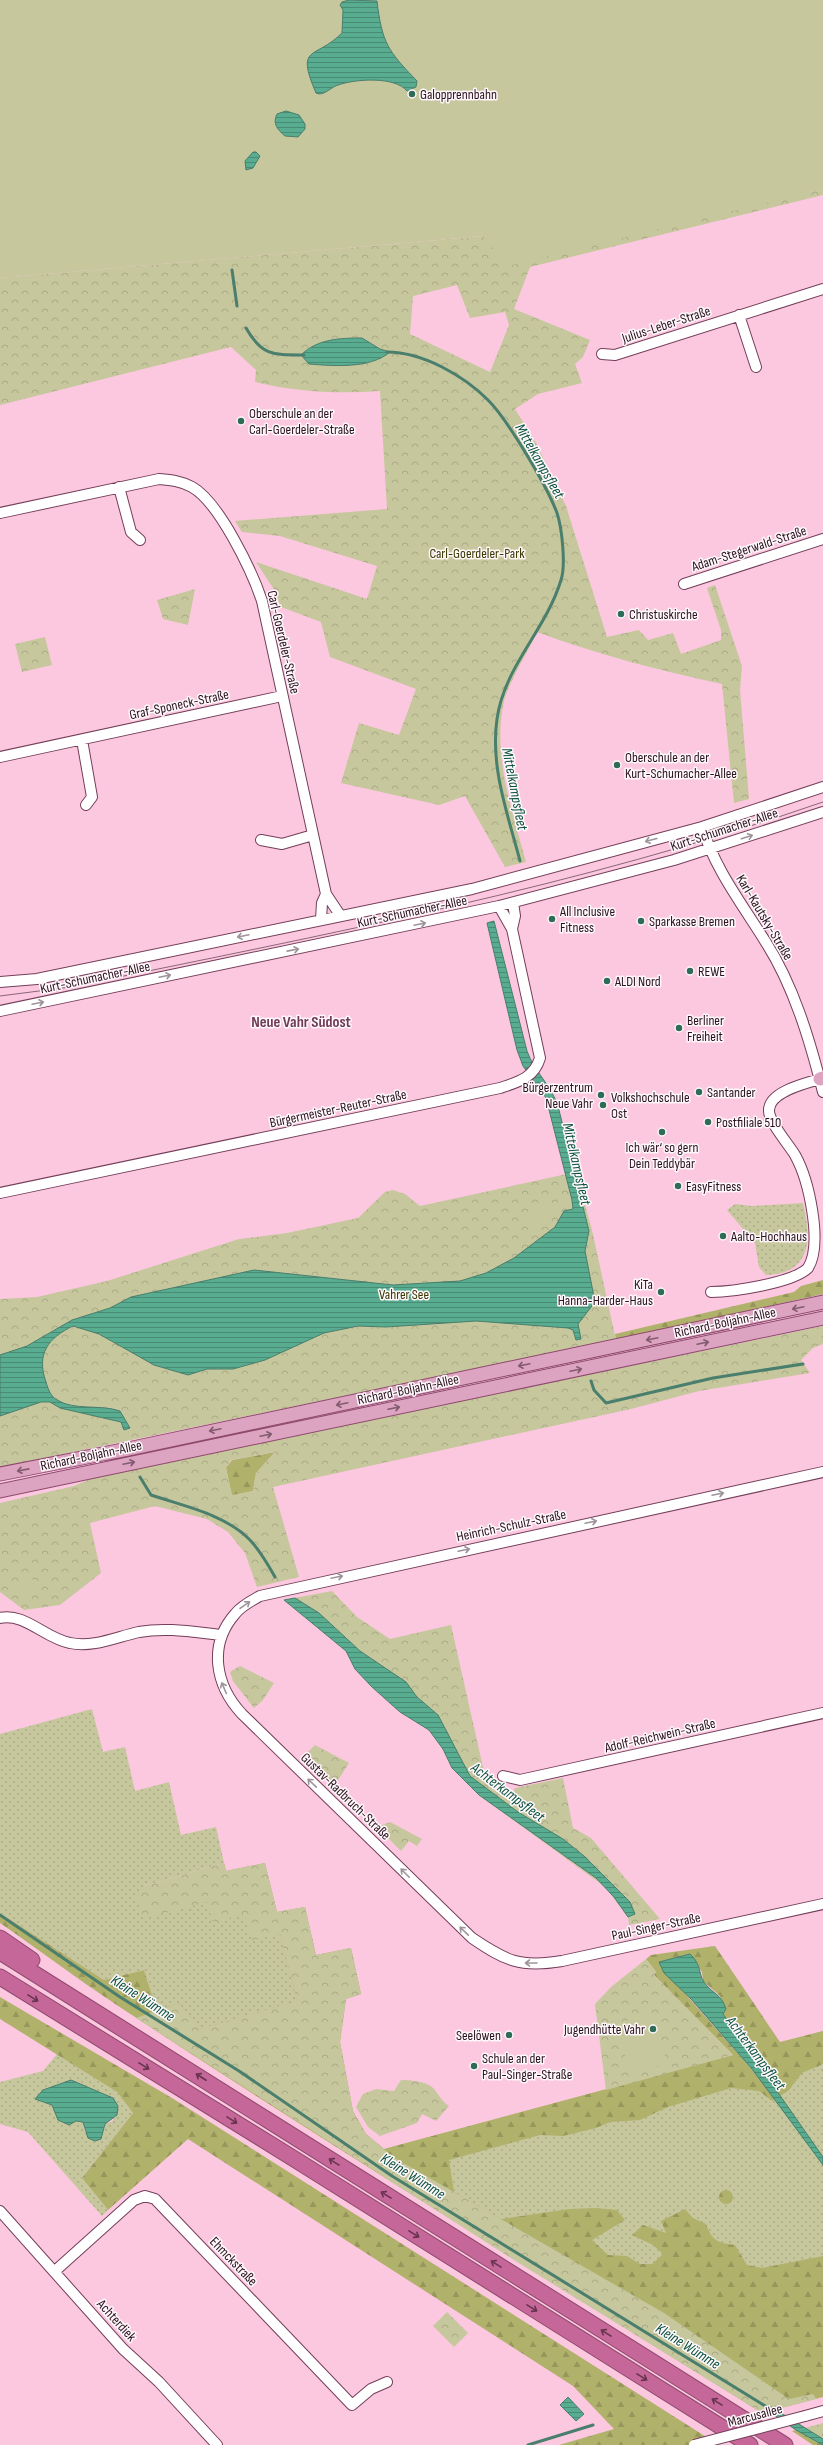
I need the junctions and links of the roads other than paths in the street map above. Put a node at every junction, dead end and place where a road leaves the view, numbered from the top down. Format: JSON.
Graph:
{"nodes":[{"id":1,"x":823,"y":289,"type":"edge"},
{"id":2,"x":739,"y":315,"type":"junction"},
{"id":3,"x":602,"y":354,"type":"dead end"},
{"id":4,"x":756,"y":367,"type":"dead end"},
{"id":5,"x":119,"y":487,"type":"junction"},
{"id":6,"x":0,"y":513,"type":"edge"},
{"id":7,"x":823,"y":539,"type":"edge"},
{"id":8,"x":140,"y":540,"type":"dead end"},
{"id":9,"x":684,"y":584,"type":"dead end"},
{"id":10,"x":282,"y":696,"type":"junction"},
{"id":11,"x":82,"y":740,"type":"junction"},
{"id":12,"x":0,"y":758,"type":"edge"},
{"id":13,"x":823,"y":787,"type":"edge"},
{"id":14,"x":86,"y":804,"type":"dead end"},
{"id":15,"x":823,"y":812,"type":"edge"},
{"id":16,"x":702,"y":827,"type":"junction"},
{"id":17,"x":313,"y":835,"type":"junction"},
{"id":18,"x":261,"y":840,"type":"dead end"},
{"id":19,"x":709,"y":849,"type":"junction"},
{"id":20,"x":326,"y":894,"type":"junction"},
{"id":21,"x":513,"y":903,"type":"junction"},
{"id":22,"x":499,"y":906,"type":"junction"},
{"id":23,"x":340,"y":915,"type":"junction"},
{"id":24,"x":321,"y":919,"type":"junction"},
{"id":25,"x":512,"y":929,"type":"junction"},
{"id":26,"x":0,"y":982,"type":"edge"},
{"id":27,"x":0,"y":1011,"type":"edge"},
{"id":28,"x":821,"y":1078,"type":"edge"},
{"id":29,"x":823,"y":1092,"type":"edge"},
{"id":30,"x":0,"y":1193,"type":"edge"},
{"id":31,"x":711,"y":1292,"type":"dead end"},
{"id":32,"x":823,"y":1302,"type":"edge"},
{"id":33,"x":823,"y":1318,"type":"edge"},
{"id":34,"x":823,"y":1472,"type":"edge"},
{"id":35,"x":0,"y":1474,"type":"edge"},
{"id":36,"x":0,"y":1491,"type":"edge"},
{"id":37,"x":0,"y":1618,"type":"edge"},
{"id":38,"x":221,"y":1635,"type":"junction"},
{"id":39,"x":823,"y":1713,"type":"edge"},
{"id":40,"x":503,"y":1776,"type":"dead end"},
{"id":41,"x":823,"y":1904,"type":"edge"},
{"id":42,"x":0,"y":1938,"type":"edge"},
{"id":43,"x":0,"y":1952,"type":"edge"},
{"id":44,"x":496,"y":1954,"type":"joint"},
{"id":45,"x":0,"y":1977,"type":"edge"},
{"id":46,"x":98,"y":2012,"type":"junction"},
{"id":47,"x":0,"y":2211,"type":"edge"},
{"id":48,"x":55,"y":2271,"type":"junction"},
{"id":49,"x":388,"y":2382,"type":"dead end"},
{"id":50,"x":823,"y":2411,"type":"edge"},
{"id":51,"x":211,"y":2443,"type":"edge"},
{"id":52,"x":694,"y":2445,"type":"edge"},
{"id":53,"x":750,"y":2445,"type":"edge"},
{"id":54,"x":785,"y":2445,"type":"edge"}],
"edges":[{"from":1,"to":2,"type":"street","name":"Julius-Leber-Straße"},
{"from":2,"to":3,"type":"street","name":"Julius-Leber-Straße"},
{"from":2,"to":4,"type":"street"},
{"from":5,"to":6,"type":"street","name":"Carl-Goerdeler-Straße"},
{"from":5,"to":8,"type":"street"},
{"from":5,"to":10,"type":"street","name":"Carl-Goerdeler-Straße"},
{"from":7,"to":9,"type":"street","name":"Adam-Stegerwald-Straße"},
{"from":10,"to":11,"type":"street","name":"Graf-Sponeck-Straße"},
{"from":10,"to":17,"type":"street","name":"Carl-Goerdeler-Straße"},
{"from":11,"to":12,"type":"street","name":"Graf-Sponeck-Straße"},
{"from":11,"to":14,"type":"street"},
{"from":13,"to":16,"type":"street","name":"Kurt-Schumacher-Allee"},
{"from":19,"to":15,"type":"street","name":"Kurt-Schumacher-Allee","one_way":true},
{"from":16,"to":19,"type":"street","name":"Karl-Kautsky-Straße"},
{"from":16,"to":23,"type":"street","name":"Kurt-Schumacher-Allee","one_way":true},
{"from":17,"to":18,"type":"street"},
{"from":17,"to":20,"type":"street","name":"Carl-Goerdeler-Straße"},
{"from":19,"to":21,"type":"street","name":"Kurt-Schumacher-Allee"},
{"from":19,"to":28,"type":"street","name":"Karl-Kautsky-Straße"},
{"from":20,"to":23,"type":"street","name":"Carl-Goerdeler-Straße"},
{"from":20,"to":24,"type":"street","name":"Carl-Goerdeler-Straße"},
{"from":21,"to":22,"type":"street","name":"Kurt-Schumacher-Allee"},
{"from":21,"to":25,"type":"street","name":"Bürgermeister-Reuter-Straße"},
{"from":22,"to":25,"type":"street","name":"Bürgermeister-Reuter-Straße"},
{"from":27,"to":22,"type":"street","name":"Kurt-Schumacher-Allee","one_way":true},
{"from":23,"to":24,"type":"street","name":"Kurt-Schumacher-Allee"},
{"from":24,"to":26,"type":"street","name":"Kurt-Schumacher-Allee","one_way":true},
{"from":25,"to":30,"type":"street","name":"Bürgermeister-Reuter-Straße"},
{"from":28,"to":29,"type":"street","name":"Karl-Kautsky-Straße"},
{"from":28,"to":31,"type":"street"},
{"from":32,"to":35,"type":"main road","name":"Richard-Boljahn-Allee","one_way":true},
{"from":36,"to":33,"type":"main road","name":"Richard-Boljahn-Allee","one_way":true},
{"from":38,"to":34,"type":"street","name":"Heinrich-Schulz-Straße","one_way":true},
{"from":37,"to":38,"type":"street"},
{"from":44,"to":38,"type":"street","name":"Gustav-Radbruch-Straße","one_way":true},
{"from":39,"to":40,"type":"street","name":"Adolf-Reichwein-Straße"},
{"from":41,"to":44,"type":"street","name":"Paul-Singer-Straße","one_way":true},
{"from":42,"to":46,"type":"highway"},
{"from":43,"to":46,"type":"highway"},
{"from":45,"to":53,"type":"highway","one_way":true},
{"from":54,"to":46,"type":"highway","one_way":true},
{"from":47,"to":48,"type":"street","name":"Achterdiek"},
{"from":48,"to":49,"type":"street","name":"Ehmckstraße"},
{"from":48,"to":51,"type":"street","name":"Achterdiek"},
{"from":50,"to":52,"type":"street","name":"Marcusallee","bridge":true}]}
